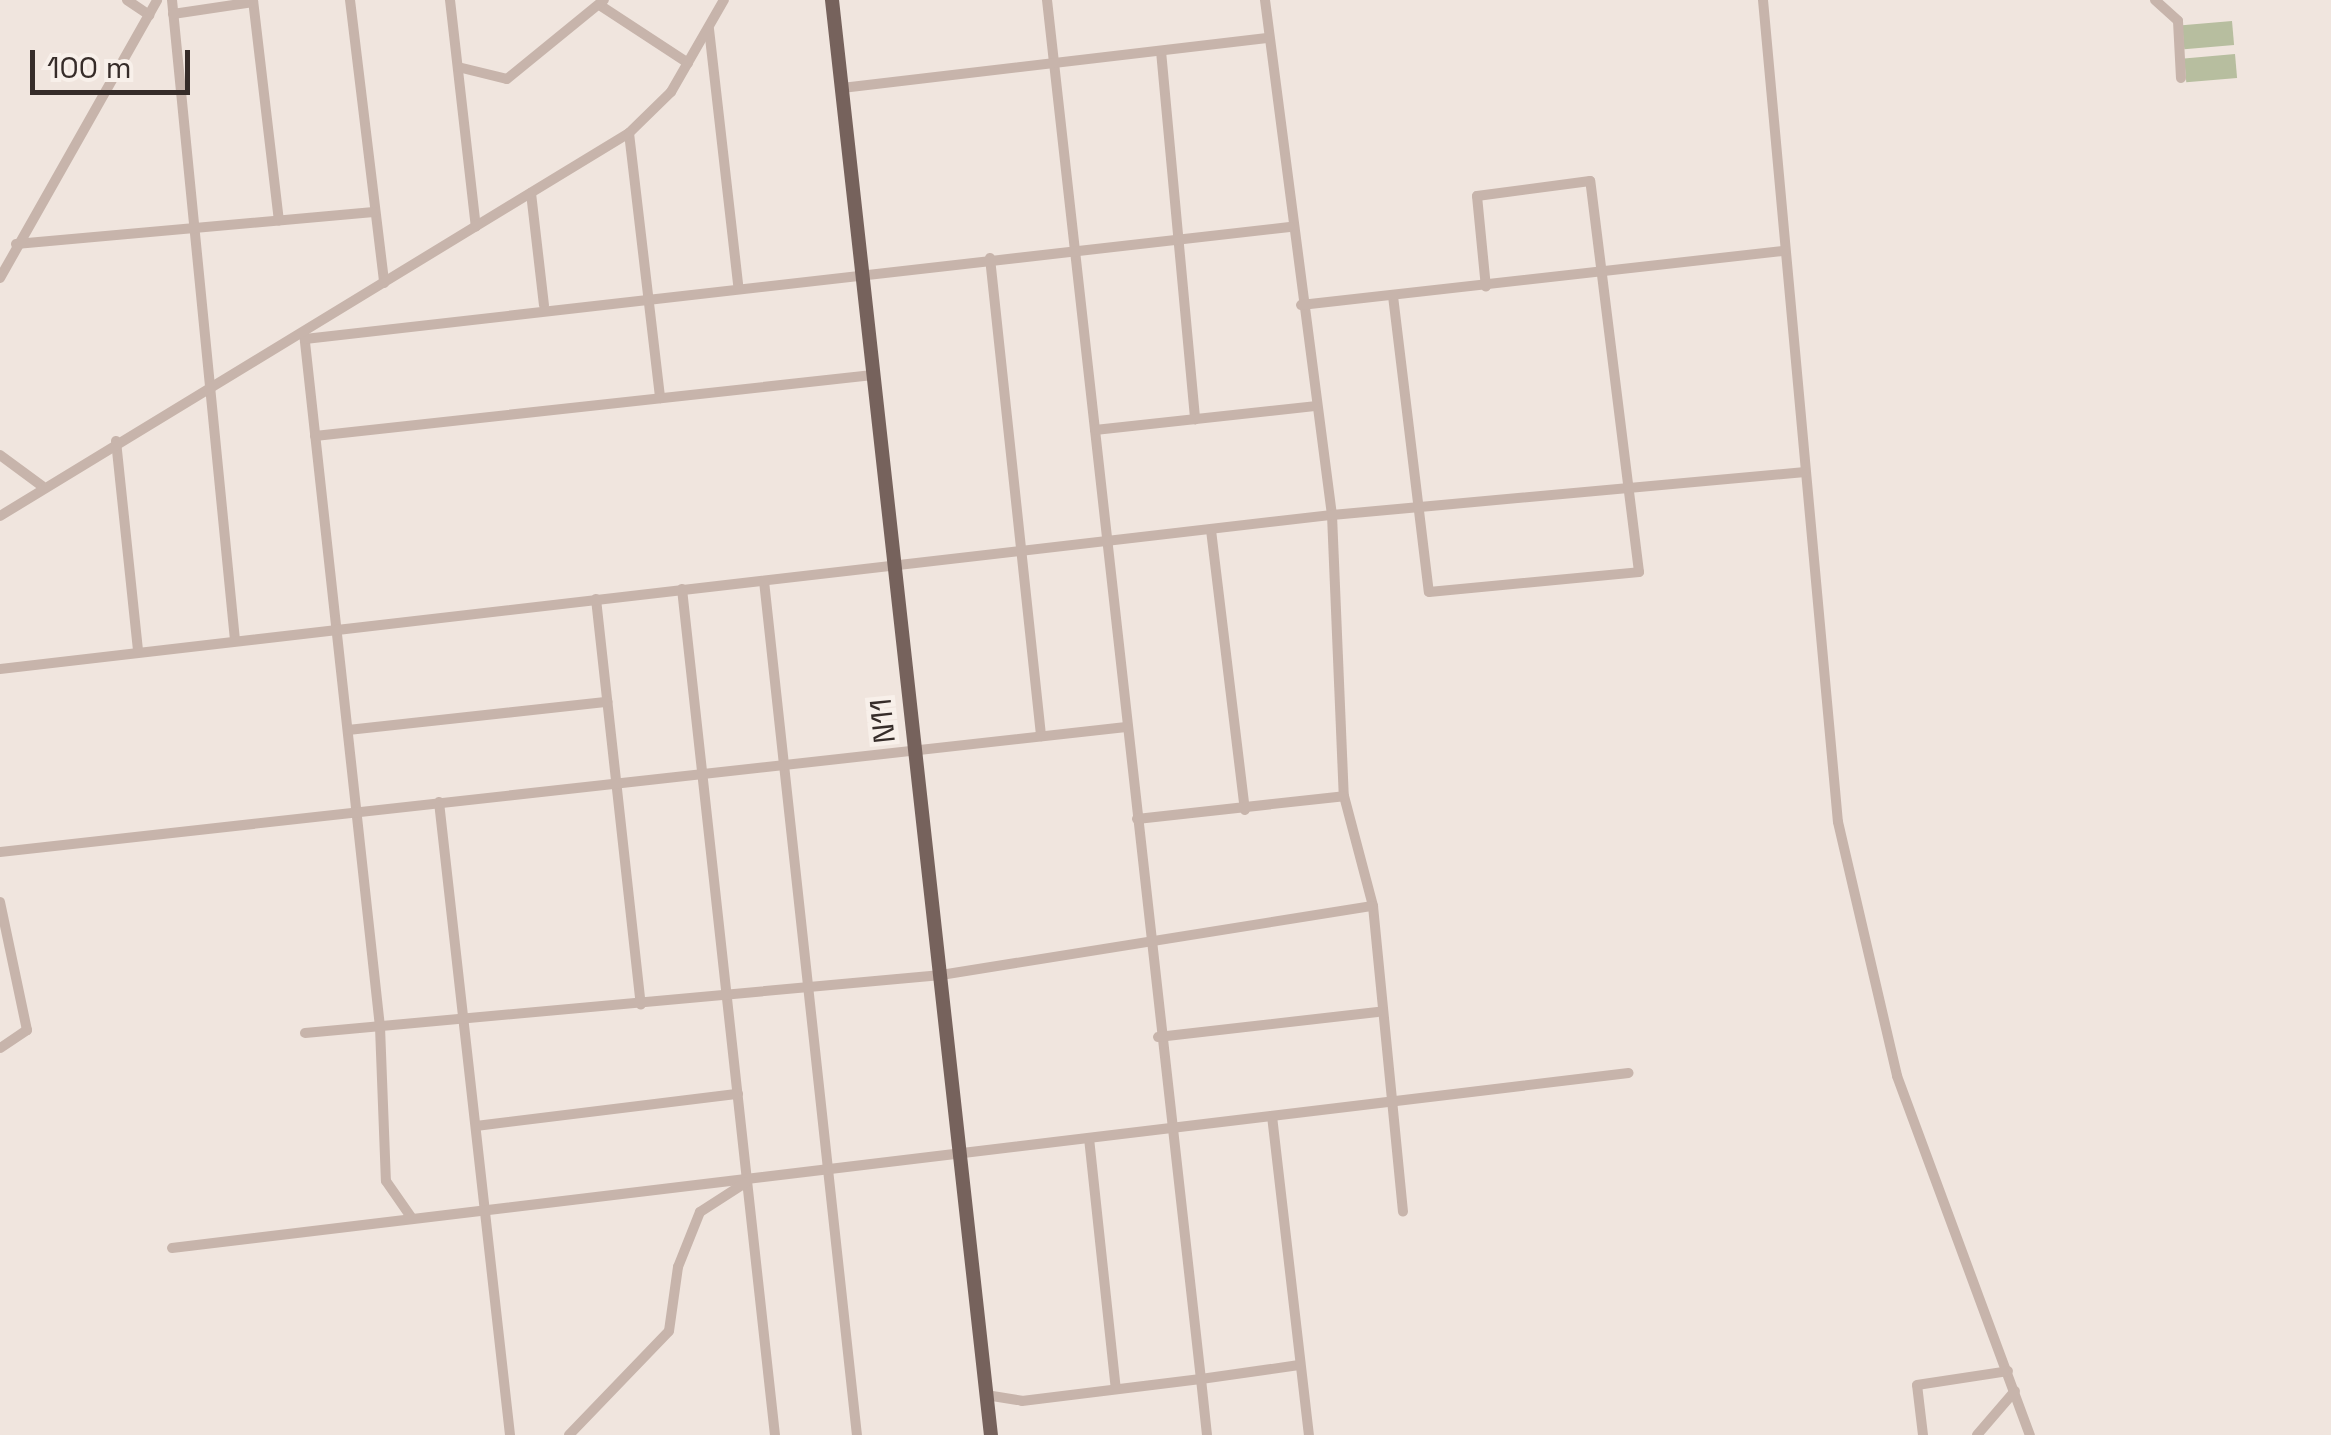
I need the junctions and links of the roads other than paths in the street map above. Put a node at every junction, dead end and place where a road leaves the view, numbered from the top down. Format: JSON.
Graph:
{"nodes":[{"id":1,"x":127,"y":0,"type":"edge"},
{"id":2,"x":157,"y":0,"type":"edge"},
{"id":3,"x":172,"y":0,"type":"edge"},
{"id":4,"x":350,"y":0,"type":"edge"},
{"id":5,"x":450,"y":0,"type":"edge"},
{"id":6,"x":724,"y":0,"type":"edge"},
{"id":7,"x":832,"y":0,"type":"edge"},
{"id":8,"x":1047,"y":0,"type":"edge"},
{"id":9,"x":1264,"y":0,"type":"edge"},
{"id":10,"x":1763,"y":0,"type":"edge"},
{"id":11,"x":2155,"y":0,"type":"edge"},
{"id":12,"x":253,"y":1,"type":"edge"},
{"id":13,"x":603,"y":3,"type":"edge"},
{"id":14,"x":148,"y":14,"type":"junction"},
{"id":15,"x":173,"y":14,"type":"junction"},
{"id":16,"x":708,"y":28,"type":"junction"},
{"id":17,"x":1269,"y":38,"type":"junction"},
{"id":18,"x":1161,"y":51,"type":"junction"},
{"id":19,"x":688,"y":63,"type":"junction"},
{"id":20,"x":1051,"y":64,"type":"junction"},
{"id":21,"x":458,"y":66,"type":"junction"},
{"id":22,"x":2182,"y":78,"type":"dead end"},
{"id":23,"x":842,"y":88,"type":"junction"},
{"id":24,"x":629,"y":133,"type":"junction"},
{"id":25,"x":530,"y":193,"type":"junction"},
{"id":26,"x":374,"y":212,"type":"junction"},
{"id":27,"x":278,"y":220,"type":"junction"},
{"id":28,"x":476,"y":227,"type":"junction"},
{"id":29,"x":1290,"y":227,"type":"junction"},
{"id":30,"x":194,"y":228,"type":"junction"},
{"id":31,"x":1173,"y":239,"type":"junction"},
{"id":32,"x":16,"y":244,"type":"junction"},
{"id":33,"x":1073,"y":250,"type":"junction"},
{"id":34,"x":1785,"y":251,"type":"junction"},
{"id":35,"x":990,"y":258,"type":"junction"},
{"id":36,"x":861,"y":272,"type":"junction"},
{"id":37,"x":1604,"y":275,"type":"junction"},
{"id":38,"x":0,"y":278,"type":"edge"},
{"id":39,"x":384,"y":283,"type":"junction"},
{"id":40,"x":738,"y":284,"type":"junction"},
{"id":41,"x":1486,"y":287,"type":"junction"},
{"id":42,"x":648,"y":293,"type":"junction"},
{"id":43,"x":1393,"y":296,"type":"junction"},
{"id":44,"x":544,"y":305,"type":"junction"},
{"id":45,"x":1301,"y":306,"type":"junction"},
{"id":46,"x":304,"y":336,"type":"junction"},
{"id":47,"x":873,"y":376,"type":"junction"},
{"id":48,"x":210,"y":384,"type":"junction"},
{"id":49,"x":660,"y":398,"type":"junction"},
{"id":50,"x":1315,"y":406,"type":"junction"},
{"id":51,"x":1195,"y":419,"type":"junction"},
{"id":52,"x":1095,"y":430,"type":"junction"},
{"id":53,"x":315,"y":436,"type":"junction"},
{"id":54,"x":116,"y":441,"type":"junction"},
{"id":55,"x":0,"y":455,"type":"edge"},
{"id":56,"x":1804,"y":472,"type":"junction"},
{"id":57,"x":42,"y":486,"type":"junction"},
{"id":58,"x":1629,"y":488,"type":"junction"},
{"id":59,"x":1418,"y":508,"type":"junction"},
{"id":60,"x":0,"y":516,"type":"edge"},
{"id":61,"x":1332,"y":516,"type":"junction"},
{"id":62,"x":1211,"y":530,"type":"junction"},
{"id":63,"x":1102,"y":542,"type":"junction"},
{"id":64,"x":1023,"y":551,"type":"junction"},
{"id":65,"x":894,"y":567,"type":"junction"},
{"id":66,"x":764,"y":580,"type":"junction"},
{"id":67,"x":682,"y":589,"type":"junction"},
{"id":68,"x":596,"y":599,"type":"junction"},
{"id":69,"x":336,"y":628,"type":"junction"},
{"id":70,"x":235,"y":640,"type":"junction"},
{"id":71,"x":138,"y":650,"type":"junction"},
{"id":72,"x":0,"y":669,"type":"edge"},
{"id":73,"x":607,"y":702,"type":"junction"},
{"id":74,"x":1126,"y":727,"type":"junction"},
{"id":75,"x":348,"y":730,"type":"junction"},
{"id":76,"x":1041,"y":736,"type":"junction"},
{"id":77,"x":914,"y":750,"type":"junction"},
{"id":78,"x":783,"y":764,"type":"junction"},
{"id":79,"x":703,"y":773,"type":"junction"},
{"id":80,"x":616,"y":783,"type":"junction"},
{"id":81,"x":1344,"y":796,"type":"junction"},
{"id":82,"x":439,"y":802,"type":"junction"},
{"id":83,"x":1245,"y":810,"type":"junction"},
{"id":84,"x":357,"y":813,"type":"junction"},
{"id":85,"x":1137,"y":819,"type":"junction"},
{"id":86,"x":0,"y":852,"type":"edge"},
{"id":87,"x":0,"y":902,"type":"edge"},
{"id":88,"x":1373,"y":906,"type":"junction"},
{"id":89,"x":1146,"y":944,"type":"junction"},
{"id":90,"x":940,"y":976,"type":"junction"},
{"id":91,"x":807,"y":988,"type":"junction"},
{"id":92,"x":731,"y":998,"type":"junction"},
{"id":93,"x":641,"y":1005,"type":"junction"},
{"id":94,"x":1378,"y":1012,"type":"junction"},
{"id":95,"x":468,"y":1020,"type":"junction"},
{"id":96,"x":380,"y":1027,"type":"junction"},
{"id":97,"x":305,"y":1032,"type":"dead end"},
{"id":98,"x":1158,"y":1037,"type":"junction"},
{"id":99,"x":0,"y":1048,"type":"edge"},
{"id":100,"x":1629,"y":1073,"type":"dead end"},
{"id":101,"x":738,"y":1094,"type":"junction"},
{"id":102,"x":1387,"y":1104,"type":"junction"},
{"id":103,"x":1272,"y":1116,"type":"junction"},
{"id":104,"x":476,"y":1126,"type":"junction"},
{"id":105,"x":1169,"y":1127,"type":"junction"},
{"id":106,"x":1088,"y":1138,"type":"junction"},
{"id":107,"x":960,"y":1156,"type":"junction"},
{"id":108,"x":827,"y":1170,"type":"junction"},
{"id":109,"x":745,"y":1179,"type":"junction"},
{"id":110,"x":482,"y":1209,"type":"junction"},
{"id":111,"x":1403,"y":1212,"type":"dead end"},
{"id":112,"x":413,"y":1218,"type":"junction"},
{"id":113,"x":172,"y":1248,"type":"dead end"},
{"id":114,"x":1299,"y":1365,"type":"junction"},
{"id":115,"x":2008,"y":1371,"type":"junction"},
{"id":116,"x":1201,"y":1379,"type":"junction"},
{"id":117,"x":1116,"y":1389,"type":"junction"},
{"id":118,"x":2014,"y":1391,"type":"junction"},
{"id":119,"x":986,"y":1395,"type":"junction"},
{"id":120,"x":510,"y":1435,"type":"edge"},
{"id":121,"x":570,"y":1435,"type":"edge"},
{"id":122,"x":775,"y":1435,"type":"edge"},
{"id":123,"x":857,"y":1435,"type":"edge"},
{"id":124,"x":992,"y":1435,"type":"edge"},
{"id":125,"x":1208,"y":1435,"type":"edge"},
{"id":126,"x":1309,"y":1435,"type":"edge"},
{"id":127,"x":1923,"y":1435,"type":"edge"},
{"id":128,"x":1978,"y":1435,"type":"edge"},
{"id":129,"x":2030,"y":1435,"type":"edge"}],
"edges":[{"from":1,"to":14,"type":"street"},
{"from":2,"to":14,"type":"street"},
{"from":3,"to":15,"type":"street"},
{"from":4,"to":26,"type":"street"},
{"from":5,"to":21,"type":"street"},
{"from":6,"to":16,"type":"street"},
{"from":7,"to":23,"type":"main road","name":"N11"},
{"from":8,"to":20,"type":"street"},
{"from":9,"to":17,"type":"street"},
{"from":10,"to":34,"type":"street"},
{"from":11,"to":22,"type":"street"},
{"from":12,"to":15,"type":"street"},
{"from":12,"to":27,"type":"street"},
{"from":13,"to":19,"type":"street"},
{"from":13,"to":21,"type":"street"},
{"from":14,"to":32,"type":"street"},
{"from":15,"to":30,"type":"street"},
{"from":16,"to":19,"type":"street"},
{"from":16,"to":40,"type":"street"},
{"from":17,"to":18,"type":"street"},
{"from":17,"to":29,"type":"street"},
{"from":18,"to":20,"type":"street"},
{"from":18,"to":31,"type":"street"},
{"from":19,"to":24,"type":"street"},
{"from":20,"to":23,"type":"street"},
{"from":20,"to":33,"type":"street"},
{"from":21,"to":28,"type":"street"},
{"from":23,"to":36,"type":"main road","name":"N11"},
{"from":24,"to":25,"type":"street"},
{"from":24,"to":42,"type":"street"},
{"from":25,"to":28,"type":"street"},
{"from":25,"to":44,"type":"street"},
{"from":26,"to":27,"type":"street"},
{"from":26,"to":39,"type":"street"},
{"from":27,"to":30,"type":"street"},
{"from":28,"to":39,"type":"street"},
{"from":29,"to":31,"type":"street"},
{"from":29,"to":45,"type":"street"},
{"from":30,"to":32,"type":"street"},
{"from":30,"to":48,"type":"street"},
{"from":31,"to":33,"type":"street"},
{"from":31,"to":51,"type":"street"},
{"from":32,"to":38,"type":"street"},
{"from":33,"to":35,"type":"street"},
{"from":33,"to":52,"type":"street"},
{"from":34,"to":37,"type":"street"},
{"from":34,"to":56,"type":"street"},
{"from":35,"to":36,"type":"street"},
{"from":35,"to":64,"type":"street"},
{"from":36,"to":40,"type":"street"},
{"from":36,"to":47,"type":"main road","name":"N11"},
{"from":37,"to":41,"type":"street"},
{"from":37,"to":41,"type":"street"},
{"from":37,"to":58,"type":"street"},
{"from":39,"to":46,"type":"street"},
{"from":40,"to":42,"type":"street"},
{"from":41,"to":43,"type":"street"},
{"from":42,"to":44,"type":"street"},
{"from":42,"to":49,"type":"street"},
{"from":43,"to":45,"type":"street"},
{"from":43,"to":59,"type":"street"},
{"from":44,"to":46,"type":"street"},
{"from":45,"to":50,"type":"street"},
{"from":46,"to":48,"type":"street"},
{"from":46,"to":53,"type":"street"},
{"from":47,"to":49,"type":"street"},
{"from":47,"to":65,"type":"main road","name":"N11"},
{"from":48,"to":54,"type":"street"},
{"from":48,"to":70,"type":"street"},
{"from":49,"to":53,"type":"street"},
{"from":50,"to":51,"type":"street"},
{"from":50,"to":61,"type":"street"},
{"from":51,"to":52,"type":"street"},
{"from":52,"to":63,"type":"street"},
{"from":53,"to":69,"type":"street"},
{"from":54,"to":57,"type":"street"},
{"from":54,"to":71,"type":"street"},
{"from":55,"to":57,"type":"street"},
{"from":56,"to":58,"type":"street"},
{"from":56,"to":115,"type":"street"},
{"from":57,"to":60,"type":"street"},
{"from":58,"to":59,"type":"street"},
{"from":58,"to":59,"type":"street"},
{"from":59,"to":61,"type":"street"},
{"from":61,"to":62,"type":"street"},
{"from":61,"to":81,"type":"street"},
{"from":62,"to":63,"type":"street"},
{"from":62,"to":83,"type":"street"},
{"from":63,"to":64,"type":"street"},
{"from":63,"to":74,"type":"street"},
{"from":64,"to":65,"type":"street"},
{"from":64,"to":76,"type":"street"},
{"from":65,"to":66,"type":"street"},
{"from":65,"to":77,"type":"main road","name":"N11"},
{"from":66,"to":67,"type":"street"},
{"from":66,"to":78,"type":"street"},
{"from":67,"to":68,"type":"street"},
{"from":67,"to":79,"type":"street"},
{"from":68,"to":69,"type":"street"},
{"from":68,"to":73,"type":"street"},
{"from":69,"to":70,"type":"street"},
{"from":69,"to":75,"type":"street"},
{"from":70,"to":71,"type":"street"},
{"from":71,"to":72,"type":"street"},
{"from":73,"to":75,"type":"street"},
{"from":73,"to":80,"type":"street"},
{"from":74,"to":76,"type":"street"},
{"from":74,"to":85,"type":"street"},
{"from":75,"to":84,"type":"street"},
{"from":76,"to":77,"type":"street"},
{"from":77,"to":78,"type":"street"},
{"from":77,"to":90,"type":"main road","name":"N11"},
{"from":78,"to":79,"type":"street"},
{"from":78,"to":91,"type":"street"},
{"from":79,"to":80,"type":"street"},
{"from":79,"to":92,"type":"street"},
{"from":80,"to":82,"type":"street"},
{"from":80,"to":93,"type":"street"},
{"from":81,"to":83,"type":"street"},
{"from":81,"to":88,"type":"street"},
{"from":82,"to":84,"type":"street"},
{"from":82,"to":95,"type":"street"},
{"from":83,"to":85,"type":"street"},
{"from":84,"to":86,"type":"street"},
{"from":84,"to":96,"type":"street"},
{"from":85,"to":89,"type":"street"},
{"from":87,"to":99,"type":"street"},
{"from":88,"to":89,"type":"street"},
{"from":88,"to":94,"type":"street"},
{"from":89,"to":90,"type":"street"},
{"from":89,"to":98,"type":"street"},
{"from":90,"to":91,"type":"street"},
{"from":90,"to":107,"type":"main road","name":"N11"},
{"from":91,"to":92,"type":"street"},
{"from":91,"to":108,"type":"street"},
{"from":92,"to":93,"type":"street"},
{"from":92,"to":101,"type":"street"},
{"from":93,"to":95,"type":"street"},
{"from":94,"to":98,"type":"street"},
{"from":94,"to":102,"type":"street"},
{"from":95,"to":96,"type":"street"},
{"from":95,"to":104,"type":"street"},
{"from":96,"to":97,"type":"street"},
{"from":96,"to":112,"type":"street"},
{"from":98,"to":105,"type":"street"},
{"from":100,"to":102,"type":"street"},
{"from":101,"to":104,"type":"street"},
{"from":101,"to":109,"type":"street"},
{"from":102,"to":103,"type":"street"},
{"from":102,"to":111,"type":"street"},
{"from":103,"to":105,"type":"street"},
{"from":103,"to":114,"type":"street"},
{"from":104,"to":110,"type":"street"},
{"from":105,"to":106,"type":"street"},
{"from":105,"to":116,"type":"street"},
{"from":106,"to":107,"type":"street"},
{"from":106,"to":117,"type":"street"},
{"from":107,"to":108,"type":"street"},
{"from":107,"to":119,"type":"main road","name":"N11"},
{"from":108,"to":109,"type":"street"},
{"from":108,"to":123,"type":"street"},
{"from":109,"to":110,"type":"street"},
{"from":109,"to":121,"type":"street"},
{"from":109,"to":122,"type":"street"},
{"from":110,"to":112,"type":"street"},
{"from":110,"to":120,"type":"street"},
{"from":112,"to":113,"type":"street"},
{"from":114,"to":116,"type":"street"},
{"from":114,"to":126,"type":"street"},
{"from":115,"to":118,"type":"street"},
{"from":115,"to":127,"type":"street"},
{"from":116,"to":117,"type":"street"},
{"from":116,"to":125,"type":"street"},
{"from":117,"to":119,"type":"street"},
{"from":118,"to":128,"type":"street"},
{"from":118,"to":129,"type":"street"},
{"from":119,"to":124,"type":"main road","name":"N11"}]}
